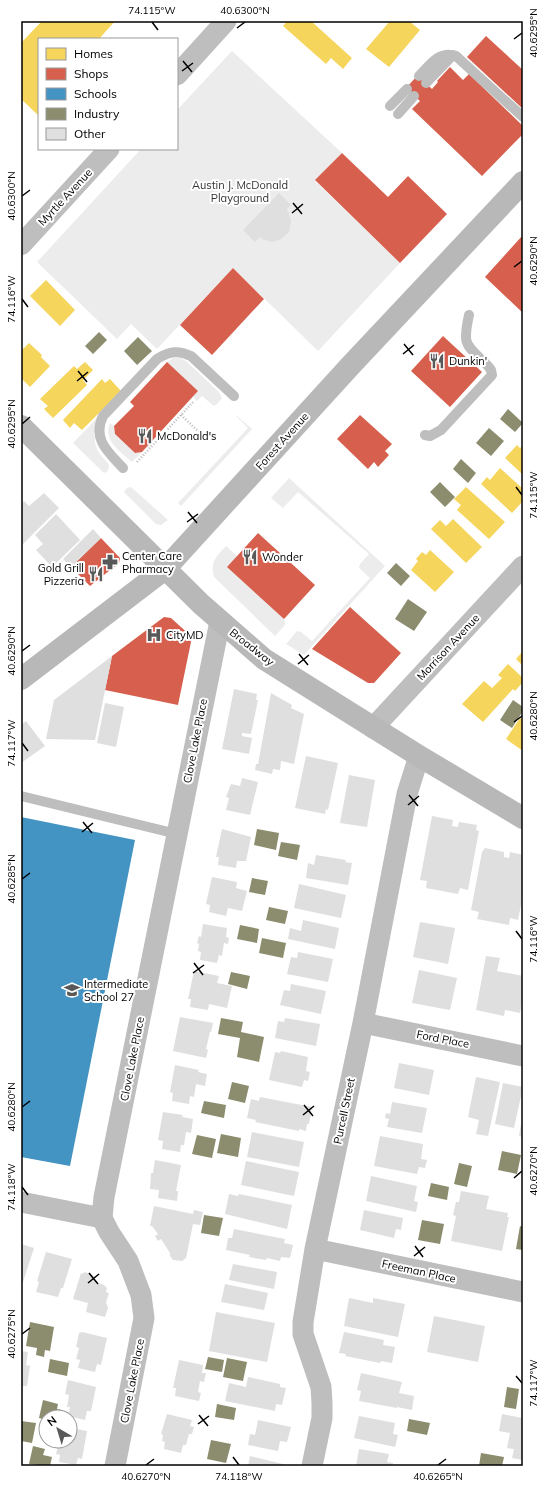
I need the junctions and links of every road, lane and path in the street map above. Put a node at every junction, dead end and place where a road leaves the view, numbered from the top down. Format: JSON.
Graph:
{"nodes":[{"id":1,"x":226,"y":21,"type":"edge"},
{"id":2,"x":178,"y":74,"type":"edge"},
{"id":3,"x":423,"y":80,"type":"dead end"},
{"id":4,"x":411,"y":93,"type":"dead end"},
{"id":5,"x":394,"y":110,"type":"dead end"},
{"id":6,"x":523,"y":117,"type":"edge"},
{"id":7,"x":108,"y":150,"type":"edge"},
{"id":8,"x":523,"y":182,"type":"edge"},
{"id":9,"x":21,"y":245,"type":"edge"},
{"id":10,"x":469,"y":315,"type":"dead end"},
{"id":11,"x":234,"y":396,"type":"dead end"},
{"id":12,"x":194,"y":401,"type":"dead end"},
{"id":13,"x":181,"y":415,"type":"junction"},
{"id":14,"x":21,"y":426,"type":"edge"},
{"id":15,"x":200,"y":433,"type":"dead end"},
{"id":16,"x":425,"y":435,"type":"dead end"},
{"id":17,"x":135,"y":464,"type":"dead end"},
{"id":18,"x":123,"y":468,"type":"dead end"},
{"id":19,"x":523,"y":566,"type":"edge"},
{"id":20,"x":165,"y":569,"type":"junction"},
{"id":21,"x":220,"y":622,"type":"junction"},
{"id":22,"x":21,"y":679,"type":"edge"},
{"id":23,"x":373,"y":728,"type":"junction"},
{"id":24,"x":419,"y":756,"type":"junction"},
{"id":25,"x":21,"y":796,"type":"edge"},
{"id":26,"x":523,"y":818,"type":"edge"},
{"id":27,"x":177,"y":834,"type":"junction"},
{"id":28,"x":363,"y":1023,"type":"junction"},
{"id":29,"x":523,"y":1056,"type":"edge"},
{"id":30,"x":21,"y":1202,"type":"edge"},
{"id":31,"x":102,"y":1218,"type":"junction"},
{"id":32,"x":315,"y":1249,"type":"junction"},
{"id":33,"x":523,"y":1292,"type":"edge"},
{"id":34,"x":115,"y":1466,"type":"edge"},
{"id":35,"x":312,"y":1466,"type":"edge"}],
"edges":[{"from":1,"to":2,"type":"street"},
{"from":3,"to":6,"type":"lane"},
{"from":4,"to":5,"type":"lane"},
{"from":7,"to":9,"type":"street","name":"Myrtle Avenue"},
{"from":8,"to":20,"type":"main road","name":"Forest Avenue"},
{"from":10,"to":16,"type":"lane"},
{"from":11,"to":18,"type":"lane"},
{"from":12,"to":13,"type":"path"},
{"from":13,"to":15,"type":"path"},
{"from":13,"to":17,"type":"path"},
{"from":14,"to":20,"type":"main road","name":"Broadway"},
{"from":19,"to":23,"type":"street","name":"Morrison Avenue"},
{"from":20,"to":21,"type":"main road","name":"Broadway"},
{"from":20,"to":22,"type":"main road","name":"Forest Avenue"},
{"from":21,"to":23,"type":"main road","name":"Broadway"},
{"from":21,"to":27,"type":"street","name":"Clove Lake Place"},
{"from":23,"to":24,"type":"main road","name":"Broadway"},
{"from":24,"to":26,"type":"main road","name":"Broadway"},
{"from":24,"to":28,"type":"street","name":"Purcell Street"},
{"from":25,"to":27,"type":"lane"},
{"from":27,"to":31,"type":"street","name":"Clove Lake Place"},
{"from":28,"to":29,"type":"street","name":"Ford Place"},
{"from":28,"to":32,"type":"street","name":"Purcell Street"},
{"from":30,"to":31,"type":"street"},
{"from":31,"to":34,"type":"street","name":"Clove Lake Place"},
{"from":32,"to":33,"type":"street","name":"Freeman Place"},
{"from":32,"to":35,"type":"street","name":"Purcell Street"}]}
